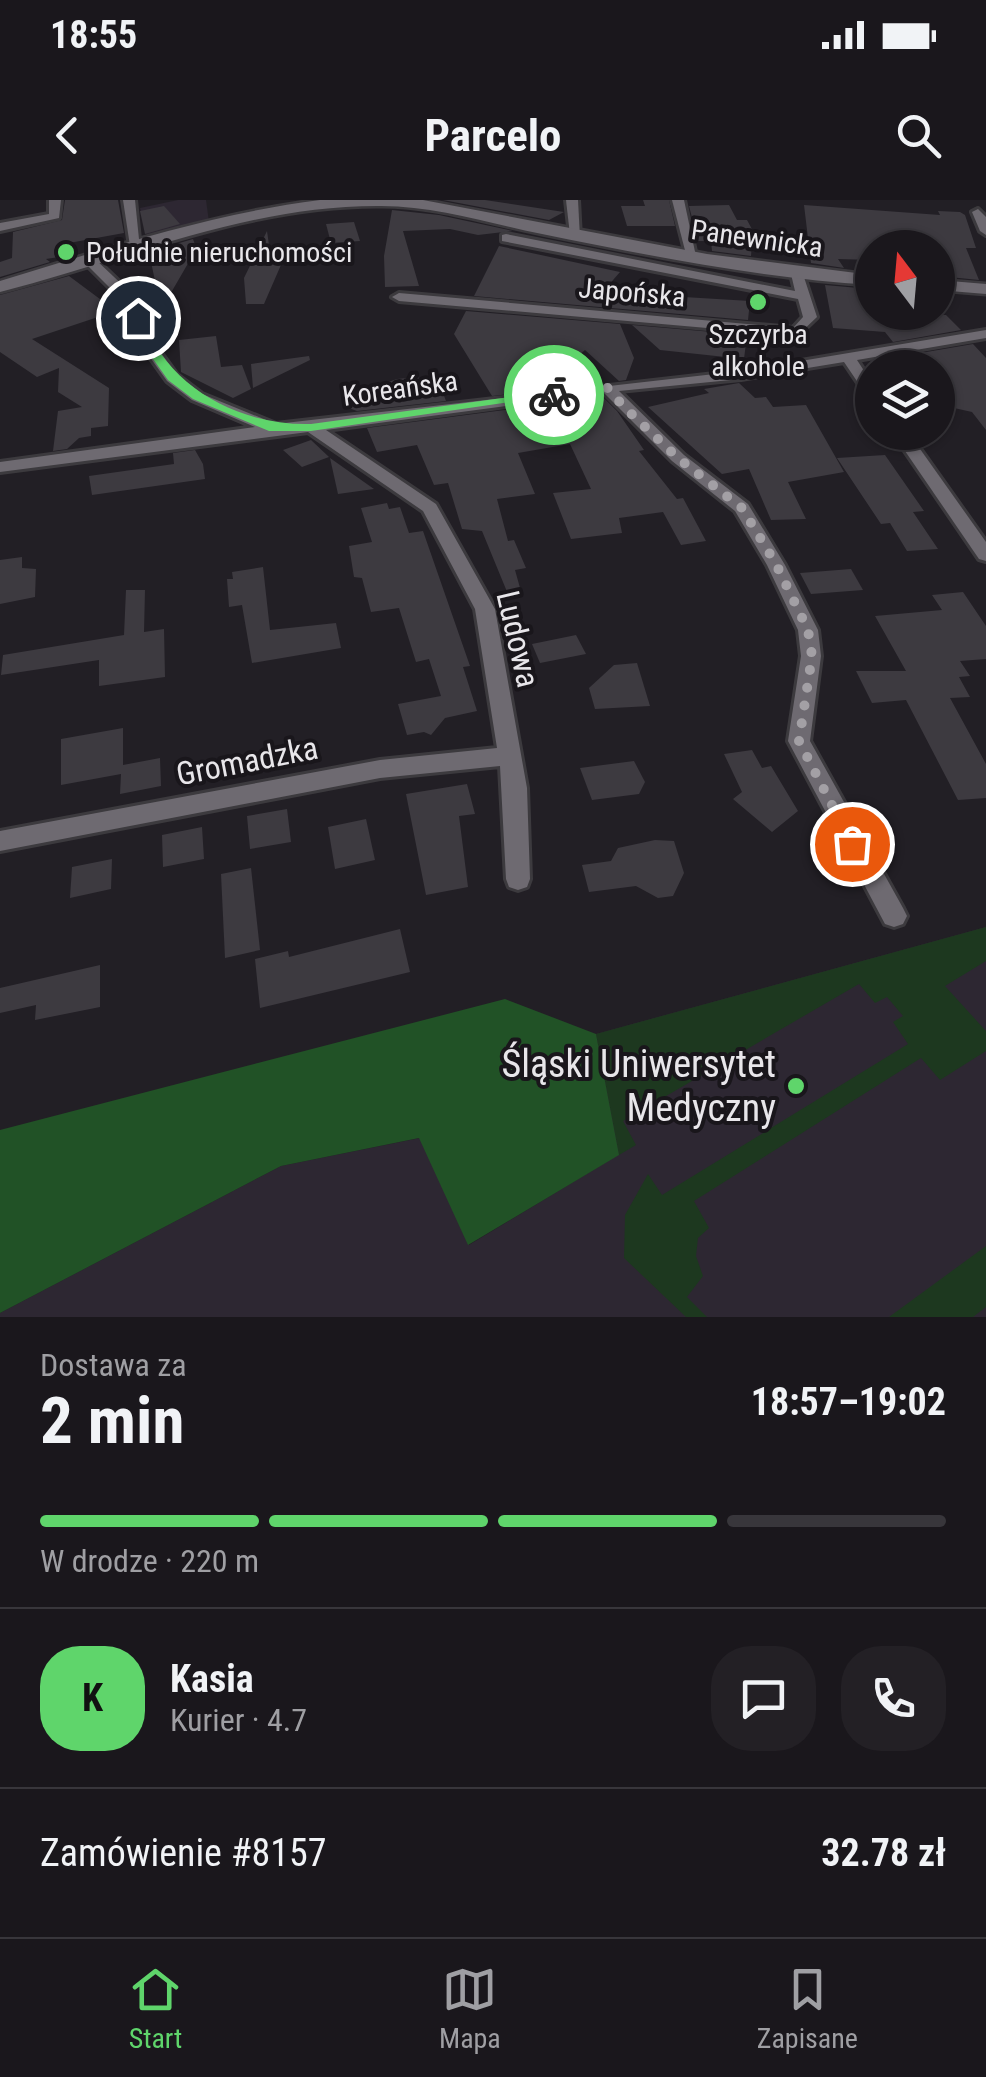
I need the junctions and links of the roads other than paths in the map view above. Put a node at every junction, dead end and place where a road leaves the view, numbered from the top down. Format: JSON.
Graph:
{"nodes":[{"id":1,"x":55,"y":200,"type":"edge"},
{"id":2,"x":129,"y":200,"type":"edge"},
{"id":3,"x":572,"y":200,"type":"edge"},
{"id":4,"x":678,"y":200,"type":"edge"},
{"id":5,"x":365,"y":201,"type":"edge"},
{"id":6,"x":330,"y":202,"type":"edge"},
{"id":7,"x":408,"y":202,"type":"edge"},
{"id":8,"x":435,"y":204,"type":"edge"},
{"id":9,"x":978,"y":212,"type":"dead end"},
{"id":10,"x":0,"y":227,"type":"edge"},
{"id":11,"x":986,"y":231,"type":"edge"},
{"id":12,"x":576,"y":235,"type":"junction"},
{"id":13,"x":506,"y":238,"type":"dead end"},
{"id":14,"x":136,"y":246,"type":"junction"},
{"id":15,"x":641,"y":248,"type":"junction"},
{"id":16,"x":693,"y":258,"type":"junction"},
{"id":17,"x":90,"y":260,"type":"junction"},
{"id":18,"x":628,"y":262,"type":"junction"},
{"id":19,"x":797,"y":274,"type":"junction"},
{"id":20,"x":855,"y":279,"type":"edge"},
{"id":21,"x":955,"y":286,"type":"edge"},
{"id":22,"x":0,"y":288,"type":"edge"},
{"id":23,"x":986,"y":289,"type":"edge"},
{"id":24,"x":803,"y":296,"type":"junction"},
{"id":25,"x":399,"y":297,"type":"dead end"},
{"id":26,"x":978,"y":336,"type":"edge"},
{"id":27,"x":847,"y":356,"type":"junction"},
{"id":28,"x":986,"y":356,"type":"edge"},
{"id":29,"x":855,"y":368,"type":"edge"},
{"id":30,"x":608,"y":388,"type":"junction"},
{"id":31,"x":311,"y":428,"type":"junction"},
{"id":32,"x":273,"y":429,"type":"junction"},
{"id":33,"x":913,"y":450,"type":"edge"},
{"id":34,"x":0,"y":467,"type":"edge"},
{"id":35,"x":986,"y":555,"type":"edge"},
{"id":36,"x":508,"y":756,"type":"junction"},
{"id":37,"x":0,"y":841,"type":"edge"},
{"id":38,"x":518,"y":879,"type":"dead end"},
{"id":39,"x":894,"y":916,"type":"dead end"}],
"edges":[{"from":1,"to":10,"type":"street"},
{"from":2,"to":14,"type":"street"},
{"from":3,"to":12,"type":"street"},
{"from":4,"to":16,"type":"street"},
{"from":5,"to":6,"type":"street","name":"Panewnicka"},
{"from":5,"to":7,"type":"street","name":"Panewnicka"},
{"from":6,"to":14,"type":"street","name":"Panewnicka"},
{"from":7,"to":8,"type":"street","name":"Panewnicka"},
{"from":8,"to":12,"type":"street","name":"Panewnicka"},
{"from":9,"to":11,"type":"street"},
{"from":12,"to":15,"type":"street","name":"Panewnicka"},
{"from":13,"to":18,"type":"street"},
{"from":14,"to":17,"type":"street","name":"Panewnicka"},
{"from":15,"to":16,"type":"street","name":"Panewnicka"},
{"from":15,"to":18,"type":"street"},
{"from":16,"to":19,"type":"street","name":"Panewnicka"},
{"from":17,"to":22,"type":"street","name":"Panewnicka"},
{"from":17,"to":32,"type":"street"},
{"from":18,"to":24,"type":"street"},
{"from":19,"to":20,"type":"street","name":"Panewnicka"},
{"from":19,"to":24,"type":"street"},
{"from":21,"to":23,"type":"street"},
{"from":24,"to":25,"type":"street","name":"Japońska"},
{"from":26,"to":27,"type":"street","name":"Koreańska"},
{"from":26,"to":28,"type":"street"},
{"from":27,"to":29,"type":"street"},
{"from":27,"to":30,"type":"street","name":"Koreańska"},
{"from":30,"to":31,"type":"street","name":"Koreańska"},
{"from":30,"to":39,"type":"street"},
{"from":31,"to":32,"type":"street","name":"Koreańska"},
{"from":31,"to":36,"type":"street","name":"Ludowa"},
{"from":32,"to":34,"type":"street","name":"Koreańska"},
{"from":33,"to":35,"type":"street"},
{"from":36,"to":37,"type":"street","name":"Gromadzka"},
{"from":36,"to":38,"type":"street","name":"Ludowa"}]}
